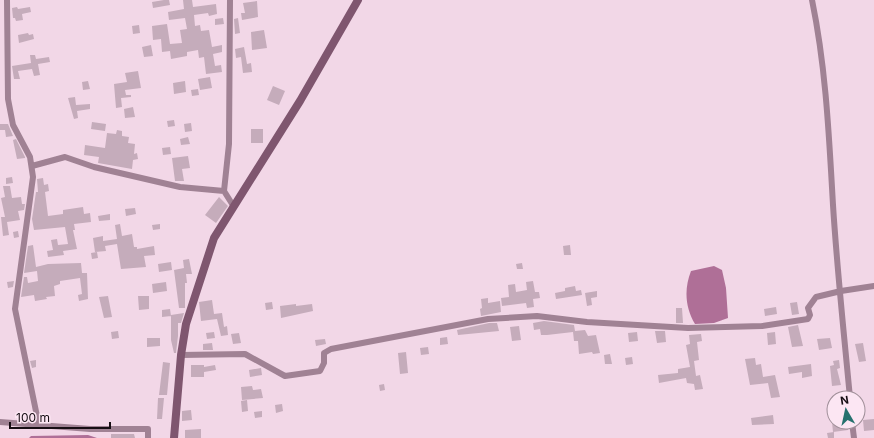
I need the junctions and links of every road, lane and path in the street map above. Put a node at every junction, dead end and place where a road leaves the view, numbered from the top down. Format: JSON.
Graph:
{"nodes":[{"id":1,"x":7,"y":0,"type":"edge"},
{"id":2,"x":230,"y":0,"type":"edge"},
{"id":3,"x":358,"y":0,"type":"edge"},
{"id":4,"x":812,"y":0,"type":"edge"},
{"id":5,"x":32,"y":166,"type":"junction"},
{"id":6,"x":224,"y":191,"type":"junction"},
{"id":7,"x":234,"y":206,"type":"junction"},
{"id":8,"x":874,"y":286,"type":"edge"},
{"id":9,"x":841,"y":291,"type":"junction"},
{"id":10,"x":181,"y":355,"type":"junction"},
{"id":11,"x":849,"y":390,"type":"edge"},
{"id":12,"x":0,"y":422,"type":"edge"},
{"id":13,"x":39,"y":426,"type":"junction"},
{"id":14,"x":148,"y":438,"type":"edge"},
{"id":15,"x":174,"y":438,"type":"edge"}],
"edges":[{"from":1,"to":5,"type":"street"},
{"from":2,"to":6,"type":"street"},
{"from":3,"to":7,"type":"main road"},
{"from":4,"to":9,"type":"street"},
{"from":5,"to":6,"type":"street"},
{"from":5,"to":13,"type":"street"},
{"from":6,"to":7,"type":"street"},
{"from":7,"to":10,"type":"main road"},
{"from":8,"to":9,"type":"street"},
{"from":9,"to":10,"type":"street"},
{"from":9,"to":11,"type":"street"},
{"from":10,"to":15,"type":"main road"},
{"from":12,"to":13,"type":"street"},
{"from":13,"to":14,"type":"street"}]}
